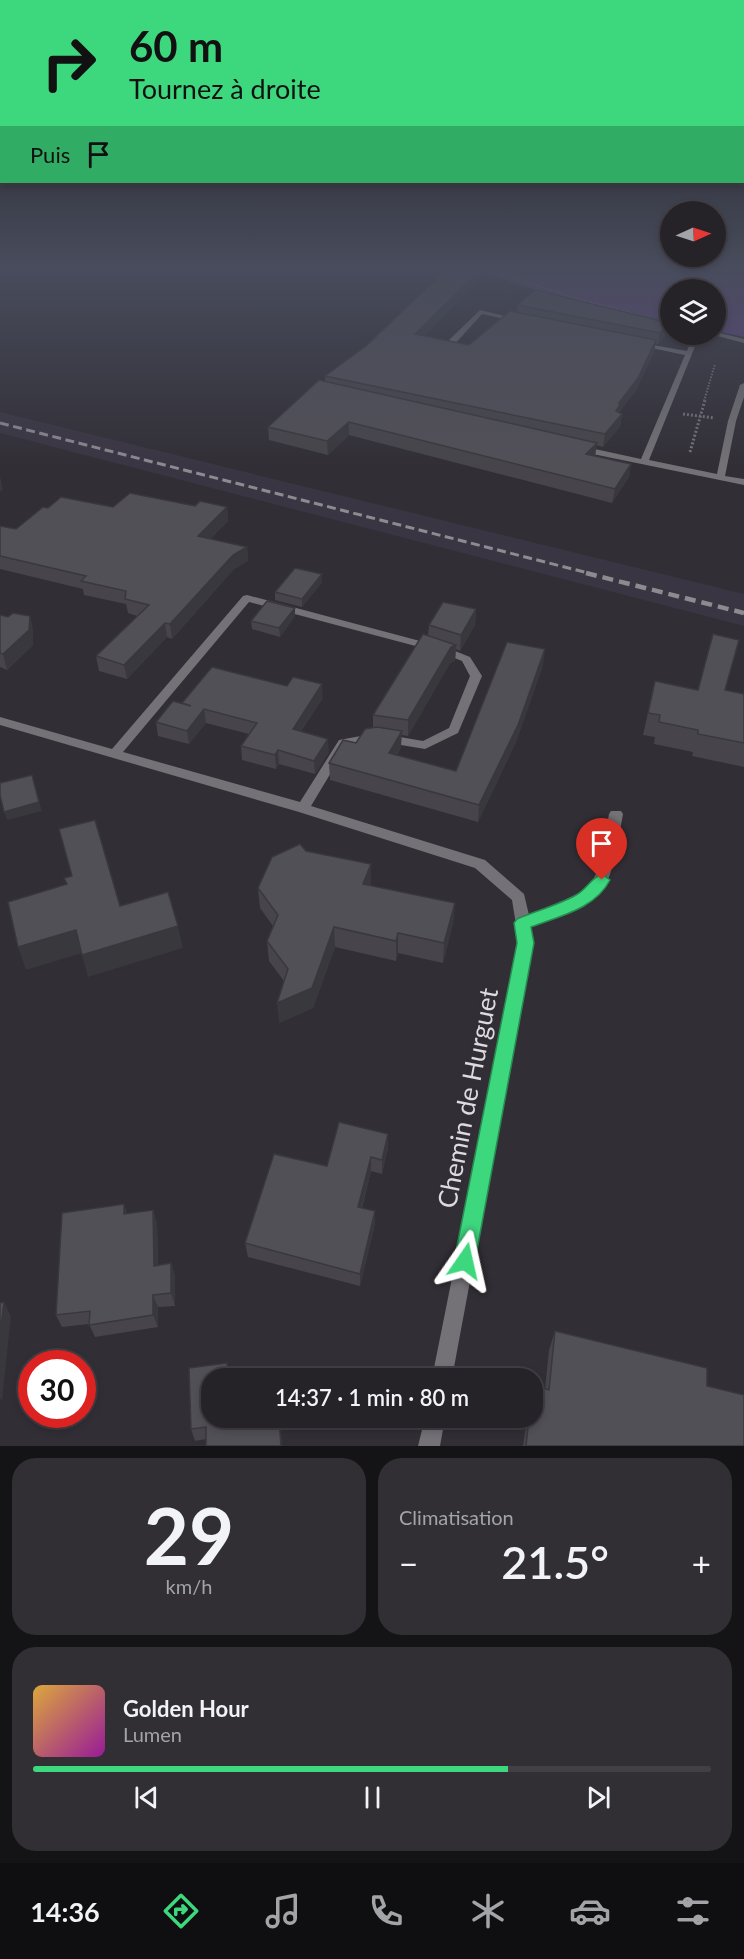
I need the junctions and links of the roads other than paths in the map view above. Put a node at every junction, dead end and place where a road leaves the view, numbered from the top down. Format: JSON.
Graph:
{"nodes":[{"id":1,"x":460,"y":333,"type":"edge"},
{"id":2,"x":726,"y":337,"type":"edge"},
{"id":3,"x":744,"y":341,"type":"edge"},
{"id":4,"x":630,"y":343,"type":"edge"},
{"id":5,"x":450,"y":344,"type":"edge"},
{"id":6,"x":692,"y":345,"type":"edge"},
{"id":7,"x":688,"y":353,"type":"junction"},
{"id":8,"x":744,"y":385,"type":"edge"},
{"id":9,"x":576,"y":447,"type":"edge"},
{"id":10,"x":644,"y":462,"type":"junction"},
{"id":11,"x":721,"y":476,"type":"junction"},
{"id":12,"x":744,"y":482,"type":"edge"},
{"id":13,"x":0,"y":721,"type":"edge"},
{"id":14,"x":114,"y":755,"type":"junction"},
{"id":15,"x":303,"y":808,"type":"junction"},
{"id":16,"x":616,"y":814,"type":"dead end"},
{"id":17,"x":522,"y":923,"type":"junction"},
{"id":18,"x":444,"y":1368,"type":"edge"},
{"id":19,"x":433,"y":1428,"type":"edge"},
{"id":20,"x":429,"y":1446,"type":"edge"}],
"edges":[{"from":1,"to":5,"type":"street"},
{"from":2,"to":3,"type":"street"},
{"from":4,"to":7,"type":"street"},
{"from":6,"to":7,"type":"street"},
{"from":7,"to":10,"type":"street"},
{"from":8,"to":11,"type":"street"},
{"from":9,"to":10,"type":"street"},
{"from":10,"to":11,"type":"street"},
{"from":11,"to":12,"type":"street"},
{"from":13,"to":14,"type":"street"},
{"from":14,"to":15,"type":"street"},
{"from":14,"to":15,"type":"street"},
{"from":15,"to":17,"type":"street","name":"Chemin de Hurguet"},
{"from":16,"to":17,"type":"street"},
{"from":17,"to":18,"type":"street","name":"Chemin de Hurguet"},
{"from":19,"to":20,"type":"street"}]}
